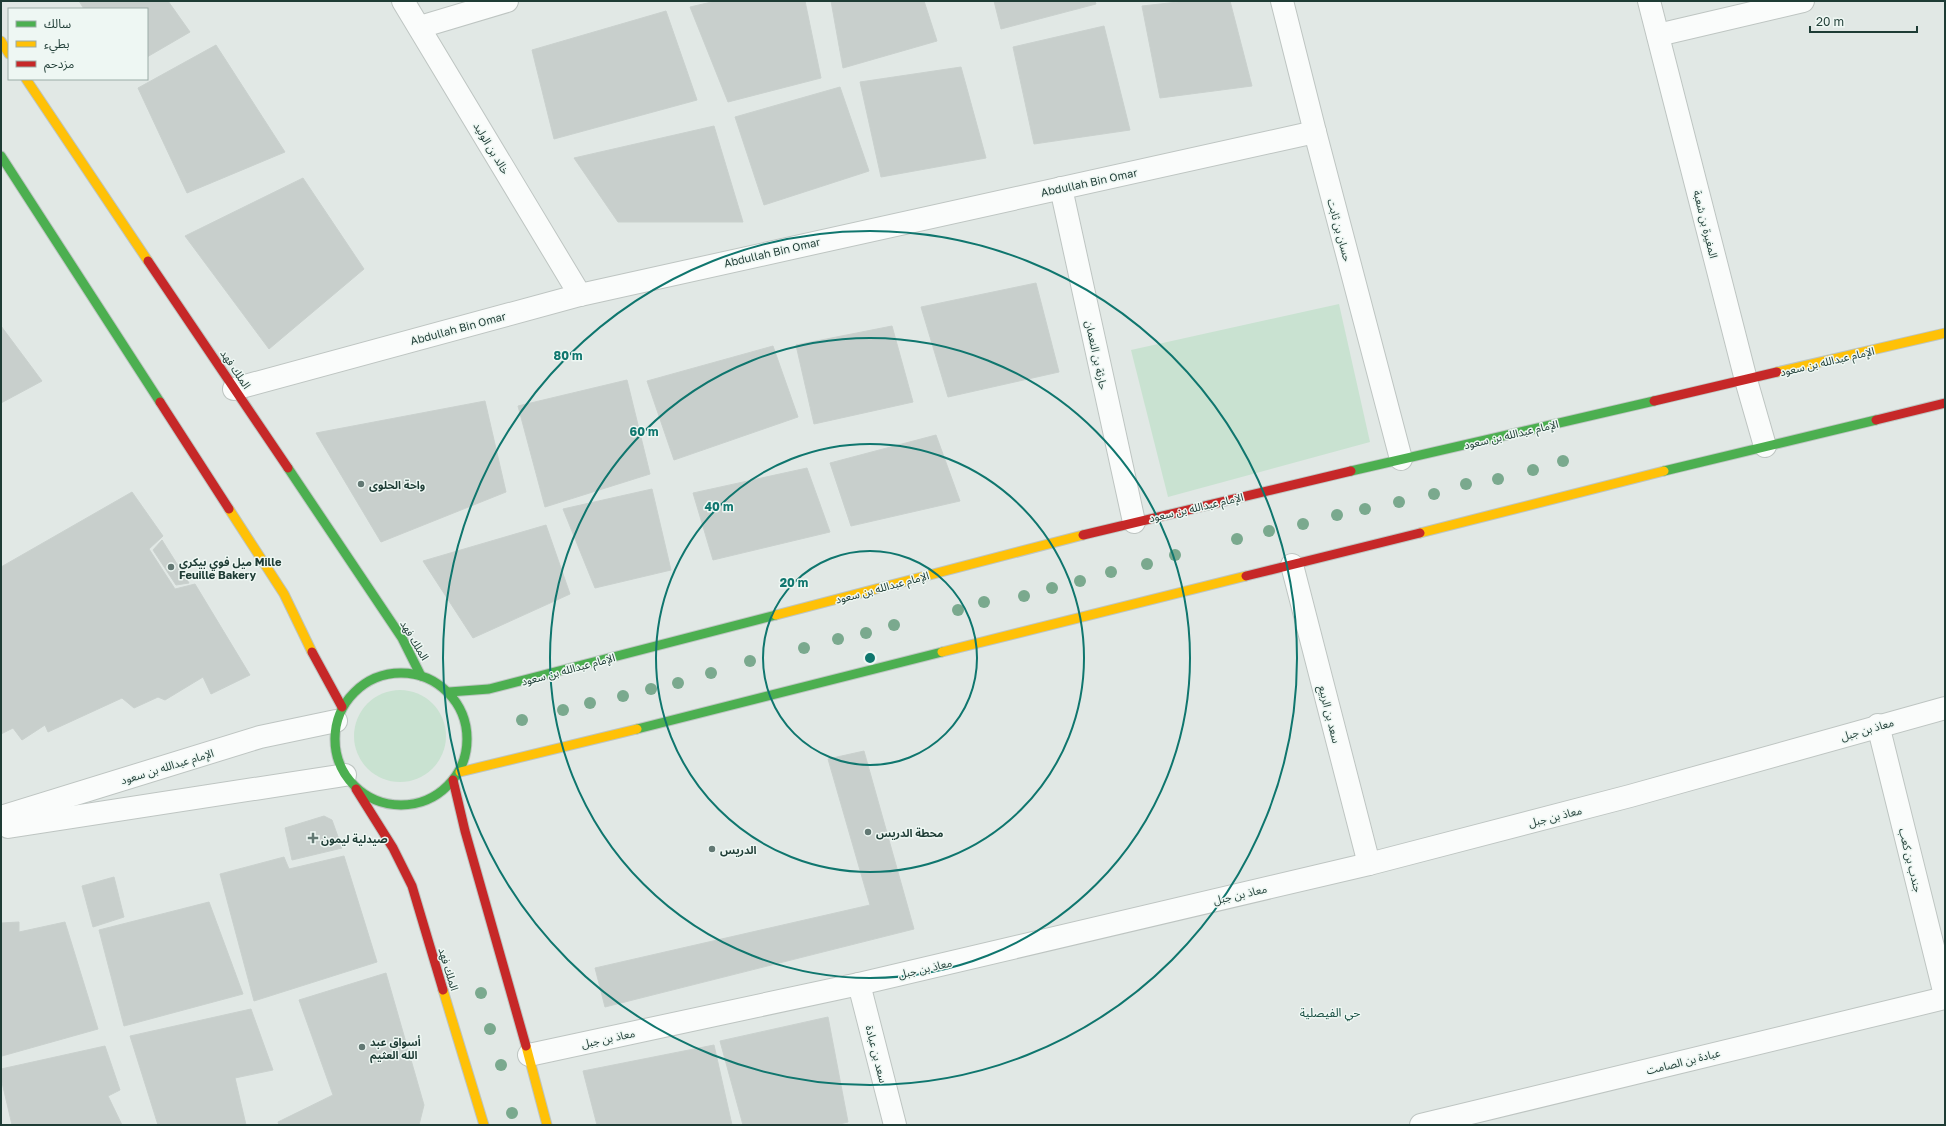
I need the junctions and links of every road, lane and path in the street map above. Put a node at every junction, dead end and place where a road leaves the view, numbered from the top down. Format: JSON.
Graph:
{"nodes":[{"id":1,"x":403,"y":1,"type":"edge"},
{"id":2,"x":508,"y":1,"type":"edge"},
{"id":3,"x":1282,"y":1,"type":"edge"},
{"id":4,"x":1649,"y":1,"type":"edge"},
{"id":5,"x":1803,"y":1,"type":"edge"},
{"id":6,"x":420,"y":27,"type":"junction"},
{"id":7,"x":1658,"y":35,"type":"junction"},
{"id":8,"x":1,"y":41,"type":"edge"},
{"id":9,"x":8,"y":52,"type":"edge"},
{"id":10,"x":27,"y":80,"type":"edge"},
{"id":11,"x":1315,"y":132,"type":"junction"},
{"id":12,"x":1,"y":156,"type":"edge"},
{"id":13,"x":1061,"y":188,"type":"junction"},
{"id":14,"x":580,"y":295,"type":"junction"},
{"id":15,"x":1945,"y":333,"type":"edge"},
{"id":16,"x":1746,"y":380,"type":"junction"},
{"id":17,"x":234,"y":389,"type":"junction"},
{"id":18,"x":1945,"y":403,"type":"edge"},
{"id":19,"x":1765,"y":446,"type":"junction"},
{"id":20,"x":1401,"y":459,"type":"junction"},
{"id":21,"x":1134,"y":522,"type":"junction"},
{"id":22,"x":1292,"y":565,"type":"junction"},
{"id":23,"x":422,"y":676,"type":"junction"},
{"id":24,"x":449,"y":692,"type":"junction"},
{"id":25,"x":1945,"y":708,"type":"edge"},
{"id":26,"x":339,"y":714,"type":"junction"},
{"id":27,"x":1878,"y":725,"type":"junction"},
{"id":28,"x":460,"y":772,"type":"junction"},
{"id":29,"x":349,"y":780,"type":"junction"},
{"id":30,"x":453,"y":780,"type":"junction"},
{"id":31,"x":1,"y":817,"type":"edge"},
{"id":32,"x":1,"y":828,"type":"edge"},
{"id":33,"x":1369,"y":864,"type":"junction"},
{"id":34,"x":859,"y":984,"type":"junction"},
{"id":35,"x":1945,"y":996,"type":"edge"},
{"id":36,"x":529,"y":1055,"type":"junction"},
{"id":37,"x":484,"y":1125,"type":"edge"},
{"id":38,"x":547,"y":1125,"type":"edge"},
{"id":39,"x":895,"y":1125,"type":"edge"},
{"id":40,"x":1421,"y":1125,"type":"edge"}],
"edges":[{"from":1,"to":6,"type":"street","name":"خالد بن الوليد"},
{"from":2,"to":6,"type":"street"},
{"from":3,"to":11,"type":"street","name":"حسان بن ثابت"},
{"from":4,"to":7,"type":"street","name":"المغيرة بن شعبة"},
{"from":5,"to":7,"type":"street"},
{"from":6,"to":14,"type":"street","name":"خالد بن الوليد"},
{"from":7,"to":16,"type":"street","name":"المغيرة بن شعبة"},
{"from":8,"to":9,"type":"street"},
{"from":10,"to":17,"type":"street","name":"الملك فهد"},
{"from":11,"to":13,"type":"street","name":"Abdullah Bin Omar"},
{"from":11,"to":20,"type":"street","name":"حسان بن ثابت"},
{"from":12,"to":26,"type":"street"},
{"from":13,"to":14,"type":"street","name":"Abdullah Bin Omar"},
{"from":13,"to":21,"type":"street","name":"حارثة بن النعمان"},
{"from":14,"to":17,"type":"street","name":"Abdullah Bin Omar"},
{"from":15,"to":16,"type":"street","name":"الإمام عبدالله بن سعود"},
{"from":16,"to":19,"type":"street","name":"المغيرة بن شعبة"},
{"from":16,"to":20,"type":"street","name":"الإمام عبدالله بن سعود"},
{"from":17,"to":23,"type":"street","name":"الملك فهد"},
{"from":18,"to":19,"type":"street"},
{"from":19,"to":22,"type":"street"},
{"from":20,"to":21,"type":"street","name":"الإمام عبدالله بن سعود"},
{"from":21,"to":24,"type":"street","name":"الإمام عبدالله بن سعود"},
{"from":22,"to":28,"type":"street"},
{"from":22,"to":33,"type":"street","name":"سعد بن الربيع"},
{"from":23,"to":24,"type":"street"},
{"from":23,"to":26,"type":"street"},
{"from":24,"to":28,"type":"street"},
{"from":25,"to":27,"type":"street","name":"معاذ بن جبل"},
{"from":26,"to":29,"type":"street"},
{"from":26,"to":31,"type":"street","name":"الإمام عبدالله بن سعود"},
{"from":27,"to":33,"type":"street","name":"معاذ بن جبل"},
{"from":27,"to":35,"type":"street","name":"جندب بن كعب"},
{"from":28,"to":30,"type":"street"},
{"from":29,"to":30,"type":"street"},
{"from":29,"to":32,"type":"street"},
{"from":29,"to":37,"type":"street","name":"الملك فهد"},
{"from":30,"to":36,"type":"street"},
{"from":33,"to":34,"type":"street","name":"معاذ بن جبل"},
{"from":34,"to":36,"type":"street","name":"معاذ بن جبل"},
{"from":34,"to":39,"type":"street","name":"سعد بن عبادة"},
{"from":35,"to":40,"type":"street","name":"عبادة بن الصامت"},
{"from":36,"to":38,"type":"street"}]}
